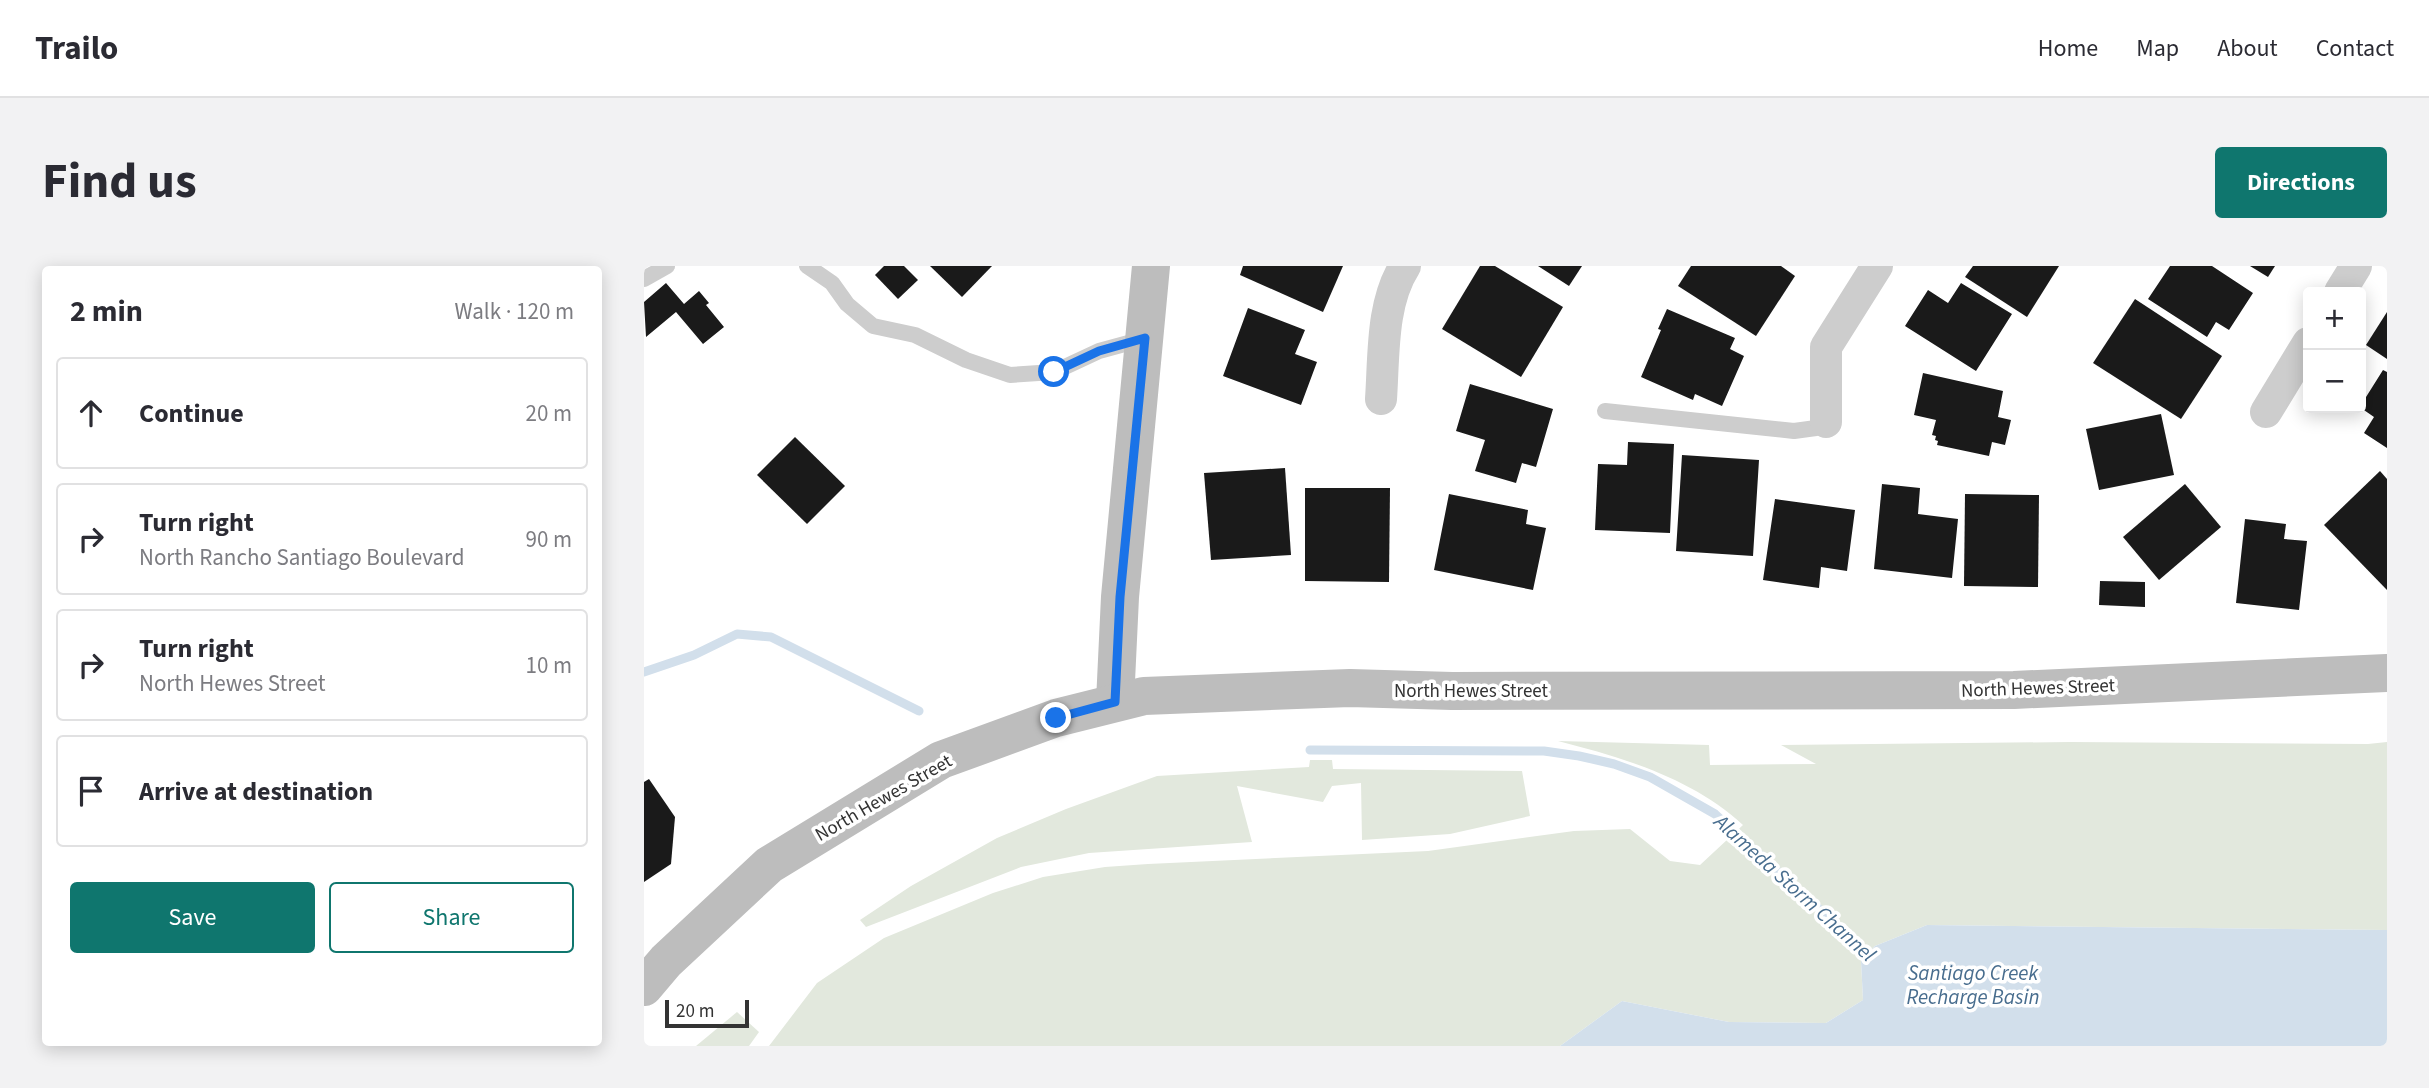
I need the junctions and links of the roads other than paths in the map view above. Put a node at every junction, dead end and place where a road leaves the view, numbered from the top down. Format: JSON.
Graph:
{"nodes":[{"id":1,"x":667,"y":266,"type":"edge"},
{"id":2,"x":807,"y":266,"type":"edge"},
{"id":3,"x":1152,"y":266,"type":"edge"},
{"id":4,"x":1405,"y":266,"type":"edge"},
{"id":5,"x":1877,"y":266,"type":"edge"},
{"id":6,"x":2356,"y":266,"type":"edge"},
{"id":7,"x":644,"y":279,"type":"edge"},
{"id":8,"x":2343,"y":287,"type":"edge"},
{"id":9,"x":1145,"y":338,"type":"junction"},
{"id":10,"x":2304,"y":350,"type":"edge"},
{"id":11,"x":1381,"y":399,"type":"dead end"},
{"id":12,"x":1605,"y":411,"type":"dead end"},
{"id":13,"x":2266,"y":412,"type":"dead end"},
{"id":14,"x":1826,"y":422,"type":"joint"},
{"id":15,"x":2387,"y":673,"type":"edge"},
{"id":16,"x":1115,"y":702,"type":"junction"},
{"id":17,"x":644,"y":986,"type":"edge"}],
"edges":[{"from":1,"to":7,"type":"lane"},
{"from":2,"to":9,"type":"lane"},
{"from":3,"to":9,"type":"main road"},
{"from":4,"to":11,"type":"street"},
{"from":5,"to":14,"type":"street"},
{"from":6,"to":8,"type":"street"},
{"from":9,"to":16,"type":"main road"},
{"from":10,"to":13,"type":"street"},
{"from":12,"to":14,"type":"lane"},
{"from":15,"to":16,"type":"main road","name":"North Hewes Street"},
{"from":16,"to":17,"type":"main road","name":"North Hewes Street"}]}
